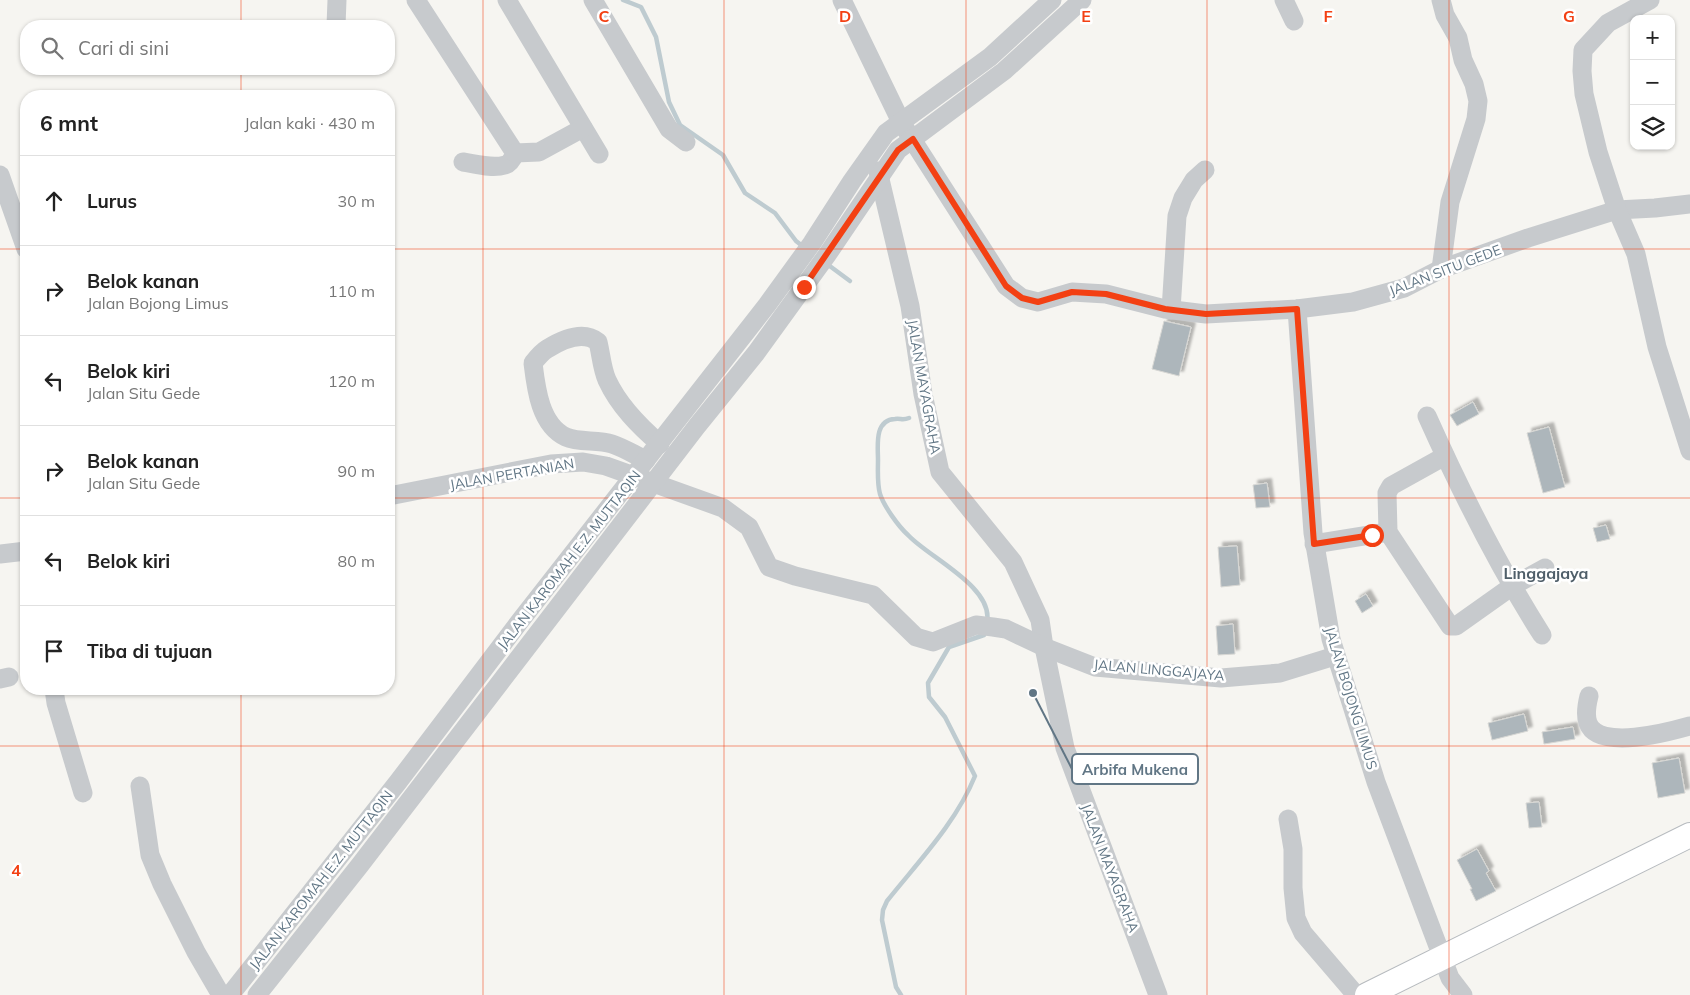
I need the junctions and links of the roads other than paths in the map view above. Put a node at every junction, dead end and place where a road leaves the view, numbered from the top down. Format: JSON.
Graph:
{"nodes":[{"id":1,"x":337,"y":0,"type":"edge"},
{"id":2,"x":416,"y":0,"type":"edge"},
{"id":3,"x":506,"y":0,"type":"edge"},
{"id":4,"x":593,"y":0,"type":"edge"},
{"id":5,"x":842,"y":0,"type":"edge"},
{"id":6,"x":1052,"y":0,"type":"edge"},
{"id":7,"x":1082,"y":0,"type":"edge"},
{"id":8,"x":1284,"y":0,"type":"edge"},
{"id":9,"x":1441,"y":0,"type":"edge"},
{"id":10,"x":1650,"y":0,"type":"edge"},
{"id":11,"x":336,"y":20,"type":"edge"},
{"id":12,"x":1294,"y":21,"type":"dead end"},
{"id":13,"x":901,"y":122,"type":"junction"},
{"id":14,"x":583,"y":128,"type":"junction"},
{"id":15,"x":913,"y":139,"type":"junction"},
{"id":16,"x":686,"y":142,"type":"dead end"},
{"id":17,"x":873,"y":151,"type":"junction"},
{"id":18,"x":515,"y":153,"type":"junction"},
{"id":19,"x":599,"y":154,"type":"dead end"},
{"id":20,"x":463,"y":162,"type":"dead end"},
{"id":21,"x":1205,"y":170,"type":"dead end"},
{"id":22,"x":0,"y":175,"type":"edge"},
{"id":23,"x":879,"y":177,"type":"junction"},
{"id":24,"x":1690,"y":204,"type":"edge"},
{"id":25,"x":1618,"y":210,"type":"junction"},
{"id":26,"x":20,"y":232,"type":"edge"},
{"id":27,"x":820,"y":249,"type":"junction"},
{"id":28,"x":1441,"y":269,"type":"junction"},
{"id":29,"x":1297,"y":309,"type":"junction"},
{"id":30,"x":1171,"y":310,"type":"junction"},
{"id":31,"x":1427,"y":416,"type":"dead end"},
{"id":32,"x":660,"y":444,"type":"junction"},
{"id":33,"x":1690,"y":451,"type":"edge"},
{"id":34,"x":1445,"y":456,"type":"junction"},
{"id":35,"x":646,"y":460,"type":"junction"},
{"id":36,"x":634,"y":476,"type":"junction"},
{"id":37,"x":655,"y":482,"type":"junction"},
{"id":38,"x":395,"y":495,"type":"edge"},
{"id":39,"x":1387,"y":527,"type":"junction"},
{"id":40,"x":1314,"y":539,"type":"junction"},
{"id":41,"x":20,"y":551,"type":"edge"},
{"id":42,"x":0,"y":554,"type":"edge"},
{"id":43,"x":1544,"y":568,"type":"dead end"},
{"id":44,"x":1512,"y":587,"type":"junction"},
{"id":45,"x":984,"y":626,"type":"joint"},
{"id":46,"x":1542,"y":636,"type":"dead end"},
{"id":47,"x":1044,"y":647,"type":"junction"},
{"id":48,"x":1335,"y":656,"type":"junction"},
{"id":49,"x":55,"y":695,"type":"edge"},
{"id":50,"x":1588,"y":696,"type":"dead end"},
{"id":51,"x":1690,"y":726,"type":"edge"},
{"id":52,"x":140,"y":786,"type":"dead end"},
{"id":53,"x":83,"y":793,"type":"dead end"},
{"id":54,"x":1288,"y":819,"type":"dead end"},
{"id":55,"x":1690,"y":835,"type":"edge"},
{"id":56,"x":336,"y":860,"type":"junction"},
{"id":57,"x":355,"y":872,"type":"junction"},
{"id":58,"x":1442,"y":958,"type":"junction"},
{"id":59,"x":221,"y":995,"type":"edge"},
{"id":60,"x":230,"y":995,"type":"edge"},
{"id":61,"x":257,"y":995,"type":"edge"},
{"id":62,"x":1158,"y":995,"type":"edge"},
{"id":63,"x":1356,"y":995,"type":"edge"},
{"id":64,"x":1367,"y":995,"type":"edge"},
{"id":65,"x":1462,"y":995,"type":"edge"}],
"edges":[{"from":1,"to":11,"type":"street"},
{"from":2,"to":18,"type":"street"},
{"from":3,"to":14,"type":"street"},
{"from":4,"to":16,"type":"street"},
{"from":5,"to":13,"type":"street","name":"JALAN SITU GEDE"},
{"from":6,"to":13,"type":"street","name":"JALAN KAROMAH E.Z. MUTTAQIN"},
{"from":7,"to":15,"type":"street","name":"JALAN KAROMAH E.Z. MUTTAQIN"},
{"from":8,"to":12,"type":"street"},
{"from":9,"to":28,"type":"street"},
{"from":10,"to":25,"type":"street"},
{"from":13,"to":15,"type":"street","name":"JALAN SITU GEDE"},
{"from":13,"to":17,"type":"street","name":"JALAN KAROMAH E.Z. MUTTAQIN"},
{"from":14,"to":18,"type":"street"},
{"from":14,"to":19,"type":"street"},
{"from":15,"to":23,"type":"street","name":"JALAN KAROMAH E.Z. MUTTAQIN"},
{"from":15,"to":30,"type":"street","name":"JALAN SITU GEDE"},
{"from":17,"to":23,"type":"street","name":"JALAN MAYAGRAHA"},
{"from":17,"to":27,"type":"street","name":"JALAN KAROMAH E.Z. MUTTAQIN"},
{"from":18,"to":20,"type":"street"},
{"from":21,"to":30,"type":"street"},
{"from":22,"to":26,"type":"street"},
{"from":23,"to":27,"type":"street","name":"JALAN KAROMAH E.Z. MUTTAQIN"},
{"from":23,"to":47,"type":"street","name":"JALAN MAYAGRAHA"},
{"from":24,"to":25,"type":"street","name":"JALAN SITU GEDE"},
{"from":25,"to":28,"type":"street","name":"JALAN SITU GEDE"},
{"from":25,"to":33,"type":"street"},
{"from":27,"to":32,"type":"street","name":"JALAN KAROMAH E.Z. MUTTAQIN"},
{"from":27,"to":37,"type":"street","name":"JALAN KAROMAH E.Z. MUTTAQIN"},
{"from":28,"to":29,"type":"street","name":"JALAN SITU GEDE"},
{"from":29,"to":30,"type":"street","name":"JALAN SITU GEDE"},
{"from":29,"to":40,"type":"street","name":"JALAN BOJONG LIMUS"},
{"from":31,"to":34,"type":"street"},
{"from":32,"to":35,"type":"street","name":"JALAN KAROMAH E.Z. MUTTAQIN"},
{"from":32,"to":35,"type":"street"},
{"from":34,"to":39,"type":"street"},
{"from":34,"to":44,"type":"street"},
{"from":35,"to":36,"type":"street","name":"JALAN KAROMAH E.Z. MUTTAQIN"},
{"from":36,"to":37,"type":"street","name":"JALAN PERTANIAN"},
{"from":36,"to":38,"type":"street","name":"JALAN PERTANIAN"},
{"from":36,"to":56,"type":"street","name":"JALAN KAROMAH E.Z. MUTTAQIN"},
{"from":37,"to":45,"type":"street","name":"JALAN PERTANIAN"},
{"from":37,"to":57,"type":"street","name":"JALAN KAROMAH E.Z. MUTTAQIN"},
{"from":39,"to":40,"type":"street"},
{"from":39,"to":44,"type":"street"},
{"from":40,"to":48,"type":"street","name":"JALAN BOJONG LIMUS"},
{"from":41,"to":42,"type":"street"},
{"from":43,"to":44,"type":"street"},
{"from":44,"to":46,"type":"street"},
{"from":45,"to":47,"type":"street","name":"JALAN LINGGAJAYA"},
{"from":47,"to":48,"type":"street","name":"JALAN LINGGAJAYA"},
{"from":47,"to":62,"type":"street","name":"JALAN MAYAGRAHA"},
{"from":48,"to":58,"type":"street","name":"JALAN BOJONG LIMUS"},
{"from":49,"to":53,"type":"street"},
{"from":50,"to":51,"type":"street"},
{"from":52,"to":59,"type":"street"},
{"from":54,"to":63,"type":"street"},
{"from":55,"to":58,"type":"main road"},
{"from":56,"to":57,"type":"street"},
{"from":56,"to":60,"type":"street","name":"JALAN KAROMAH E.Z. MUTTAQIN"},
{"from":57,"to":61,"type":"street","name":"JALAN KAROMAH E.Z. MUTTAQIN"},
{"from":58,"to":64,"type":"main road"},
{"from":58,"to":65,"type":"street","name":"JALAN BOJONG LIMUS"}]}
